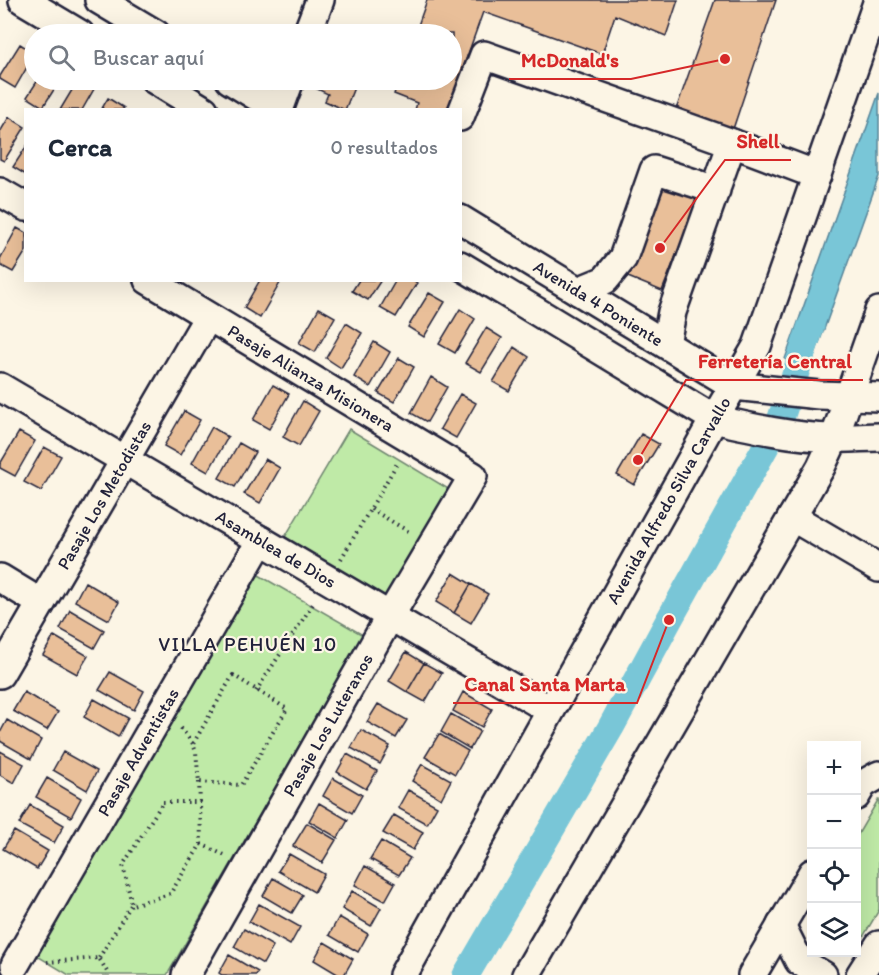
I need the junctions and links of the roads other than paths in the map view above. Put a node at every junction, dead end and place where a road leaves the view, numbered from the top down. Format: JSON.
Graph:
{"nodes":[{"id":1,"x":23,"y":0,"type":"edge"},
{"id":2,"x":99,"y":0,"type":"edge"},
{"id":3,"x":320,"y":0,"type":"edge"},
{"id":4,"x":878,"y":0,"type":"edge"},
{"id":5,"x":63,"y":24,"type":"edge"},
{"id":6,"x":139,"y":24,"type":"edge"},
{"id":7,"x":311,"y":24,"type":"edge"},
{"id":8,"x":171,"y":90,"type":"edge"},
{"id":9,"x":246,"y":90,"type":"edge"},
{"id":10,"x":286,"y":90,"type":"edge"},
{"id":11,"x":201,"y":108,"type":"edge"},
{"id":12,"x":276,"y":108,"type":"edge"},
{"id":13,"x":280,"y":108,"type":"edge"},
{"id":14,"x":462,"y":112,"type":"edge"},
{"id":15,"x":732,"y":142,"type":"junction"},
{"id":16,"x":817,"y":175,"type":"junction"},
{"id":17,"x":716,"y":190,"type":"junction"},
{"id":18,"x":0,"y":192,"type":"edge"},
{"id":19,"x":24,"y":206,"type":"edge"},
{"id":20,"x":462,"y":220,"type":"edge"},
{"id":21,"x":462,"y":266,"type":"edge"},
{"id":22,"x":151,"y":282,"type":"edge"},
{"id":23,"x":578,"y":291,"type":"junction"},
{"id":24,"x":879,"y":311,"type":"edge"},
{"id":25,"x":208,"y":317,"type":"junction"},
{"id":26,"x":666,"y":344,"type":"junction"},
{"id":27,"x":0,"y":387,"type":"edge"},
{"id":28,"x":746,"y":387,"type":"junction"},
{"id":29,"x":849,"y":397,"type":"junction"},
{"id":30,"x":879,"y":397,"type":"edge"},
{"id":31,"x":714,"y":419,"type":"junction"},
{"id":32,"x":879,"y":437,"type":"edge"},
{"id":33,"x":834,"y":439,"type":"junction"},
{"id":34,"x":124,"y":460,"type":"junction"},
{"id":35,"x":473,"y":476,"type":"joint"},
{"id":36,"x":792,"y":516,"type":"junction"},
{"id":37,"x":261,"y":540,"type":"junction"},
{"id":38,"x":879,"y":568,"type":"edge"},
{"id":39,"x":0,"y":578,"type":"edge"},
{"id":40,"x":41,"y":603,"type":"junction"},
{"id":41,"x":390,"y":616,"type":"junction"},
{"id":42,"x":0,"y":674,"type":"edge"},
{"id":43,"x":550,"y":710,"type":"junction"},
{"id":44,"x":879,"y":775,"type":"edge"},
{"id":45,"x":857,"y":795,"type":"edge"},
{"id":46,"x":807,"y":881,"type":"edge"},
{"id":47,"x":781,"y":925,"type":"junction"},
{"id":48,"x":879,"y":945,"type":"edge"},
{"id":49,"x":16,"y":965,"type":"edge"},
{"id":50,"x":795,"y":968,"type":"edge"},
{"id":51,"x":186,"y":975,"type":"edge"},
{"id":52,"x":403,"y":975,"type":"edge"},
{"id":53,"x":526,"y":975,"type":"edge"},
{"id":54,"x":752,"y":975,"type":"edge"},
{"id":55,"x":823,"y":975,"type":"edge"},
{"id":56,"x":860,"y":975,"type":"edge"}],
"edges":[{"from":1,"to":5,"type":"street"},
{"from":2,"to":6,"type":"street"},
{"from":3,"to":7,"type":"street"},
{"from":4,"to":16,"type":"street","name":"Avenida Alfredo Silva Carvallo"},
{"from":8,"to":11,"type":"street"},
{"from":9,"to":12,"type":"street"},
{"from":10,"to":13,"type":"street"},
{"from":14,"to":15,"type":"street"},
{"from":15,"to":16,"type":"street"},
{"from":15,"to":17,"type":"street"},
{"from":16,"to":28,"type":"street","name":"Avenida Alfredo Silva Carvallo"},
{"from":17,"to":23,"type":"street"},
{"from":17,"to":26,"type":"street"},
{"from":18,"to":19,"type":"street"},
{"from":20,"to":23,"type":"street","name":"Avenida 4 Poniente"},
{"from":21,"to":31,"type":"street"},
{"from":22,"to":25,"type":"street","name":"Pasaje Alianza Misionera"},
{"from":23,"to":26,"type":"street","name":"Avenida 4 Poniente"},
{"from":24,"to":29,"type":"street"},
{"from":25,"to":34,"type":"street","name":"Pasaje Los Metodistas"},
{"from":25,"to":35,"type":"street","name":"Pasaje Alianza Misionera"},
{"from":26,"to":28,"type":"street","name":"Avenida 4 Poniente"},
{"from":27,"to":34,"type":"street","name":"Asamblea de Dios"},
{"from":28,"to":29,"type":"street","name":"Avenida 4 Poniente"},
{"from":28,"to":31,"type":"street","name":"Avenida Alfredo Silva Carvallo"},
{"from":29,"to":30,"type":"street","name":"Avenida 4 Poniente"},
{"from":29,"to":33,"type":"street"},
{"from":31,"to":33,"type":"street"},
{"from":31,"to":43,"type":"street","name":"Avenida Alfredo Silva Carvallo"},
{"from":32,"to":33,"type":"street"},
{"from":33,"to":36,"type":"street"},
{"from":34,"to":37,"type":"street","name":"Asamblea de Dios"},
{"from":34,"to":40,"type":"street","name":"Pasaje Los Metodistas"},
{"from":35,"to":41,"type":"street","name":"Pasaje Los Luteranos"},
{"from":36,"to":38,"type":"street"},
{"from":36,"to":53,"type":"street"},
{"from":37,"to":41,"type":"street","name":"Asamblea de Dios"},
{"from":37,"to":49,"type":"street","name":"Pasaje Adventistas"},
{"from":39,"to":40,"type":"street"},
{"from":40,"to":42,"type":"street","name":"Pasaje Los Metodistas"},
{"from":41,"to":43,"type":"street","name":"Asamblea de Dios"},
{"from":41,"to":51,"type":"street","name":"Pasaje Los Luteranos"},
{"from":43,"to":52,"type":"street","name":"Avenida Alfredo Silva Carvallo"},
{"from":44,"to":45,"type":"street"},
{"from":46,"to":47,"type":"street"},
{"from":47,"to":50,"type":"street"},
{"from":47,"to":54,"type":"street"},
{"from":48,"to":56,"type":"street"},
{"from":50,"to":55,"type":"street"}]}
